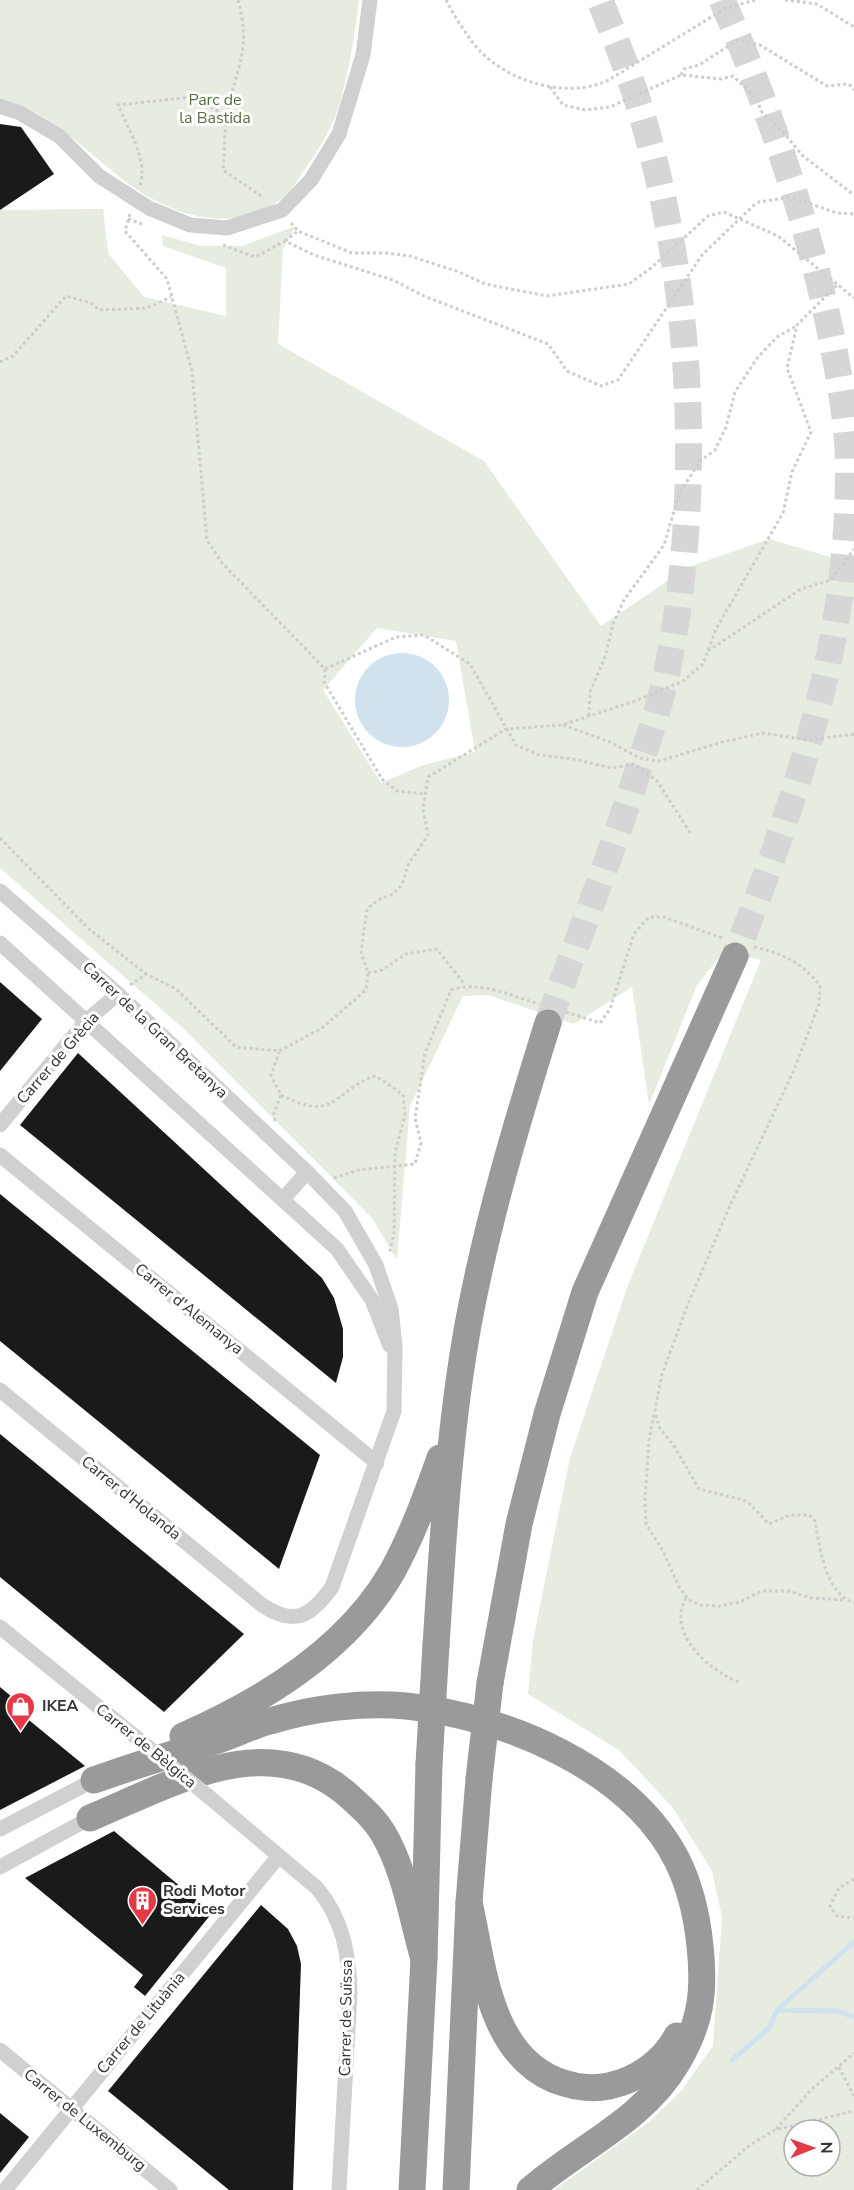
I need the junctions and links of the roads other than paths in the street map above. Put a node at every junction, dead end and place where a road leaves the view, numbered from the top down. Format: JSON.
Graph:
{"nodes":[{"id":1,"x":370,"y":0,"type":"edge"},
{"id":2,"x":0,"y":106,"type":"edge"},
{"id":3,"x":0,"y":891,"type":"edge"},
{"id":4,"x":0,"y":943,"type":"edge"},
{"id":5,"x":735,"y":947,"type":"tunnel mouth"},
{"id":6,"x":118,"y":994,"type":"junction"},
{"id":7,"x":550,"y":1013,"type":"tunnel mouth"},
{"id":8,"x":86,"y":1021,"type":"junction"},
{"id":9,"x":0,"y":1125,"type":"edge"},
{"id":10,"x":0,"y":1155,"type":"edge"},
{"id":11,"x":307,"y":1172,"type":"junction"},
{"id":12,"x":284,"y":1198,"type":"junction"},
{"id":13,"x":396,"y":1363,"type":"junction"},
{"id":14,"x":0,"y":1390,"type":"edge"},
{"id":15,"x":454,"y":1421,"type":"junction"},
{"id":16,"x":377,"y":1463,"type":"junction"},
{"id":17,"x":262,"y":1605,"type":"joint"},
{"id":18,"x":0,"y":1627,"type":"edge"},
{"id":19,"x":216,"y":1740,"type":"junction"},
{"id":20,"x":94,"y":1780,"type":"junction"},
{"id":21,"x":208,"y":1796,"type":"joint"},
{"id":22,"x":90,"y":1818,"type":"junction"},
{"id":23,"x":0,"y":1829,"type":"edge"},
{"id":24,"x":278,"y":1857,"type":"junction"},
{"id":25,"x":0,"y":1867,"type":"edge"},
{"id":26,"x":469,"y":1902,"type":"junction"},
{"id":27,"x":700,"y":1945,"type":"junction"},
{"id":28,"x":424,"y":1959,"type":"junction"},
{"id":29,"x":0,"y":2050,"type":"edge"},
{"id":30,"x":70,"y":2109,"type":"junction"},
{"id":31,"x":5,"y":2190,"type":"edge"},
{"id":32,"x":170,"y":2190,"type":"edge"},
{"id":33,"x":339,"y":2190,"type":"edge"},
{"id":34,"x":412,"y":2190,"type":"edge"},
{"id":35,"x":456,"y":2190,"type":"edge"},
{"id":36,"x":530,"y":2190,"type":"edge"}],
"edges":[{"from":1,"to":2,"type":"street"},
{"from":3,"to":6,"type":"street","name":"Carrer de la Gran Bretanya"},
{"from":4,"to":8,"type":"street","name":"Carrer de la Gran Bretanya"},
{"from":5,"to":26,"type":"highway","bridge":true},
{"from":6,"to":8,"type":"street","name":"Carrer de Grècia"},
{"from":6,"to":11,"type":"street","name":"Carrer de la Gran Bretanya"},
{"from":7,"to":15,"type":"highway"},
{"from":8,"to":9,"type":"street","name":"Carrer de Grècia"},
{"from":8,"to":12,"type":"street","name":"Carrer de la Gran Bretanya"},
{"from":10,"to":16,"type":"street","name":"Carrer d'Alemanya"},
{"from":11,"to":12,"type":"street"},
{"from":11,"to":13,"type":"street","name":"Carrer de la Gran Bretanya"},
{"from":12,"to":13,"type":"street","name":"Carrer de la Gran Bretanya"},
{"from":13,"to":16,"type":"street","name":"Carrer de la Gran Bretanya"},
{"from":14,"to":17,"type":"street","name":"Carrer d'Holanda"},
{"from":15,"to":20,"type":"highway"},
{"from":15,"to":28,"type":"highway","bridge":true},
{"from":16,"to":17,"type":"street","name":"Carrer de la Gran Bretanya"},
{"from":18,"to":21,"type":"street","name":"Carrer de Bèlgica","bridge":true},
{"from":19,"to":20,"type":"highway"},
{"from":19,"to":22,"type":"highway"},
{"from":19,"to":27,"type":"highway"},
{"from":20,"to":23,"type":"street"},
{"from":21,"to":24,"type":"street","name":"Carrer de Suïssa"},
{"from":22,"to":25,"type":"street"},
{"from":22,"to":28,"type":"highway"},
{"from":24,"to":30,"type":"street","name":"Carrer de Lituània"},
{"from":24,"to":33,"type":"street","name":"Carrer de Suïssa"},
{"from":26,"to":27,"type":"highway"},
{"from":26,"to":35,"type":"highway"},
{"from":27,"to":36,"type":"highway"},
{"from":28,"to":34,"type":"highway"},
{"from":29,"to":30,"type":"street","name":"Carrer de Luxemburg"},
{"from":30,"to":31,"type":"street","name":"Carrer de Lituània"},
{"from":30,"to":32,"type":"street","name":"Carrer de Luxemburg"}]}
